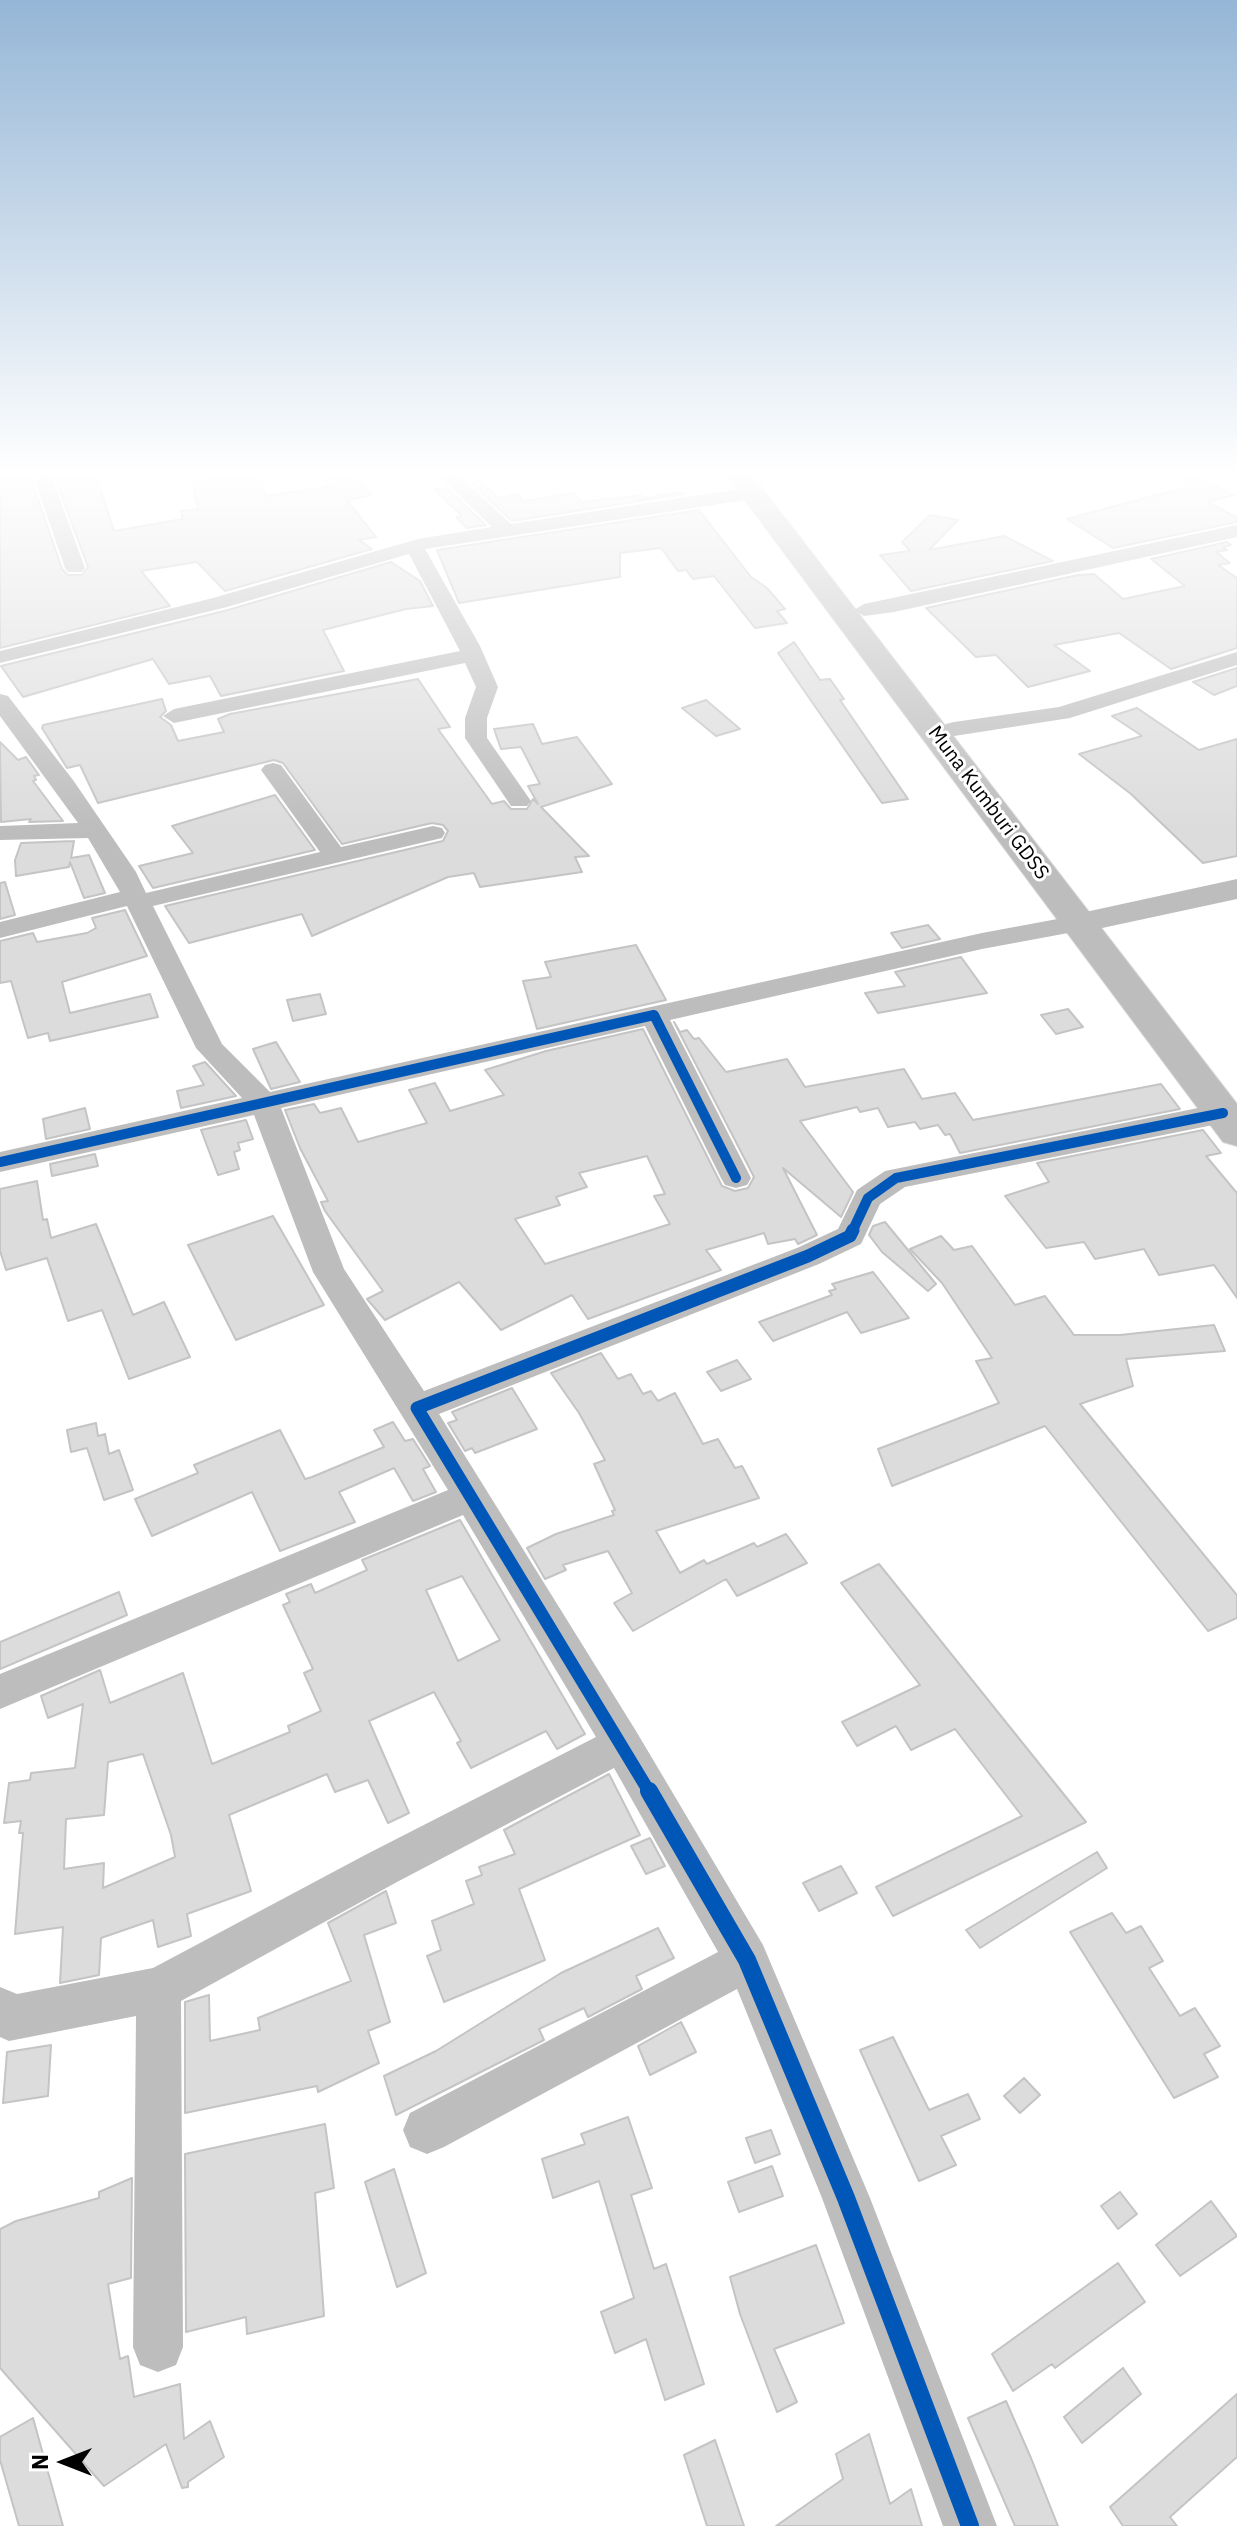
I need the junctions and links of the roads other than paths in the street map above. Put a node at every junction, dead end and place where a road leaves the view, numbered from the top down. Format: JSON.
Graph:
{"nodes":[{"id":1,"x":254,"y":593,"type":"edge"},
{"id":2,"x":439,"y":593,"type":"edge"},
{"id":3,"x":837,"y":593,"type":"edge"},
{"id":4,"x":849,"y":593,"type":"edge"},
{"id":5,"x":954,"y":593,"type":"edge"},
{"id":6,"x":864,"y":610,"type":"junction"},
{"id":7,"x":471,"y":655,"type":"junction"},
{"id":8,"x":0,"y":657,"type":"edge"},
{"id":9,"x":1237,"y":658,"type":"edge"},
{"id":10,"x":0,"y":701,"type":"edge"},
{"id":11,"x":174,"y":716,"type":"dead end"},
{"id":12,"x":954,"y":729,"type":"junction"},
{"id":13,"x":273,"y":770,"type":"dead end"},
{"id":14,"x":519,"y":801,"type":"dead end"},
{"id":15,"x":95,"y":830,"type":"junction"},
{"id":16,"x":0,"y":833,"type":"edge"},
{"id":17,"x":433,"y":833,"type":"dead end"},
{"id":18,"x":336,"y":857,"type":"junction"},
{"id":19,"x":1237,"y":889,"type":"edge"},
{"id":20,"x":137,"y":899,"type":"junction"},
{"id":21,"x":1091,"y":920,"type":"junction"},
{"id":22,"x":0,"y":930,"type":"edge"},
{"id":23,"x":654,"y":1015,"type":"junction"},
{"id":24,"x":264,"y":1103,"type":"junction"},
{"id":25,"x":1232,"y":1112,"type":"edge"},
{"id":26,"x":0,"y":1162,"type":"edge"},
{"id":27,"x":736,"y":1178,"type":"dead end"},
{"id":28,"x":417,"y":1408,"type":"junction"},
{"id":29,"x":471,"y":1496,"type":"junction"},
{"id":30,"x":0,"y":1692,"type":"edge"},
{"id":31,"x":622,"y":1744,"type":"junction"},
{"id":32,"x":747,"y":1960,"type":"junction"},
{"id":33,"x":159,"y":1989,"type":"junction"},
{"id":34,"x":0,"y":2009,"type":"edge"},
{"id":35,"x":427,"y":2130,"type":"dead end"},
{"id":36,"x":158,"y":2347,"type":"dead end"},
{"id":37,"x":970,"y":2526,"type":"edge"}],
"edges":[{"from":1,"to":8,"type":"street"},
{"from":2,"to":7,"type":"street"},
{"from":3,"to":21,"type":"highway","name":"Muna Kumburi GDSS"},
{"from":4,"to":6,"type":"highway","name":"Muna Kumburi GDSS"},
{"from":5,"to":6,"type":"street"},
{"from":6,"to":12,"type":"highway","name":"Muna Kumburi GDSS"},
{"from":7,"to":11,"type":"street"},
{"from":7,"to":14,"type":"street"},
{"from":9,"to":12,"type":"street"},
{"from":10,"to":15,"type":"street"},
{"from":12,"to":21,"type":"highway","name":"Muna Kumburi GDSS"},
{"from":13,"to":18,"type":"street"},
{"from":15,"to":16,"type":"street"},
{"from":15,"to":20,"type":"street"},
{"from":17,"to":18,"type":"street"},
{"from":18,"to":20,"type":"street"},
{"from":19,"to":21,"type":"street"},
{"from":20,"to":22,"type":"street"},
{"from":20,"to":24,"type":"street"},
{"from":21,"to":23,"type":"street"},
{"from":21,"to":25,"type":"highway","name":"Muna Kumburi GDSS"},
{"from":23,"to":24,"type":"street"},
{"from":23,"to":27,"type":"street"},
{"from":24,"to":26,"type":"street"},
{"from":24,"to":28,"type":"street"},
{"from":25,"to":28,"type":"street"},
{"from":28,"to":29,"type":"street"},
{"from":29,"to":30,"type":"street"},
{"from":29,"to":31,"type":"street"},
{"from":31,"to":32,"type":"street"},
{"from":31,"to":33,"type":"street"},
{"from":32,"to":35,"type":"street"},
{"from":32,"to":37,"type":"street"},
{"from":33,"to":34,"type":"street"},
{"from":33,"to":36,"type":"street"}]}
